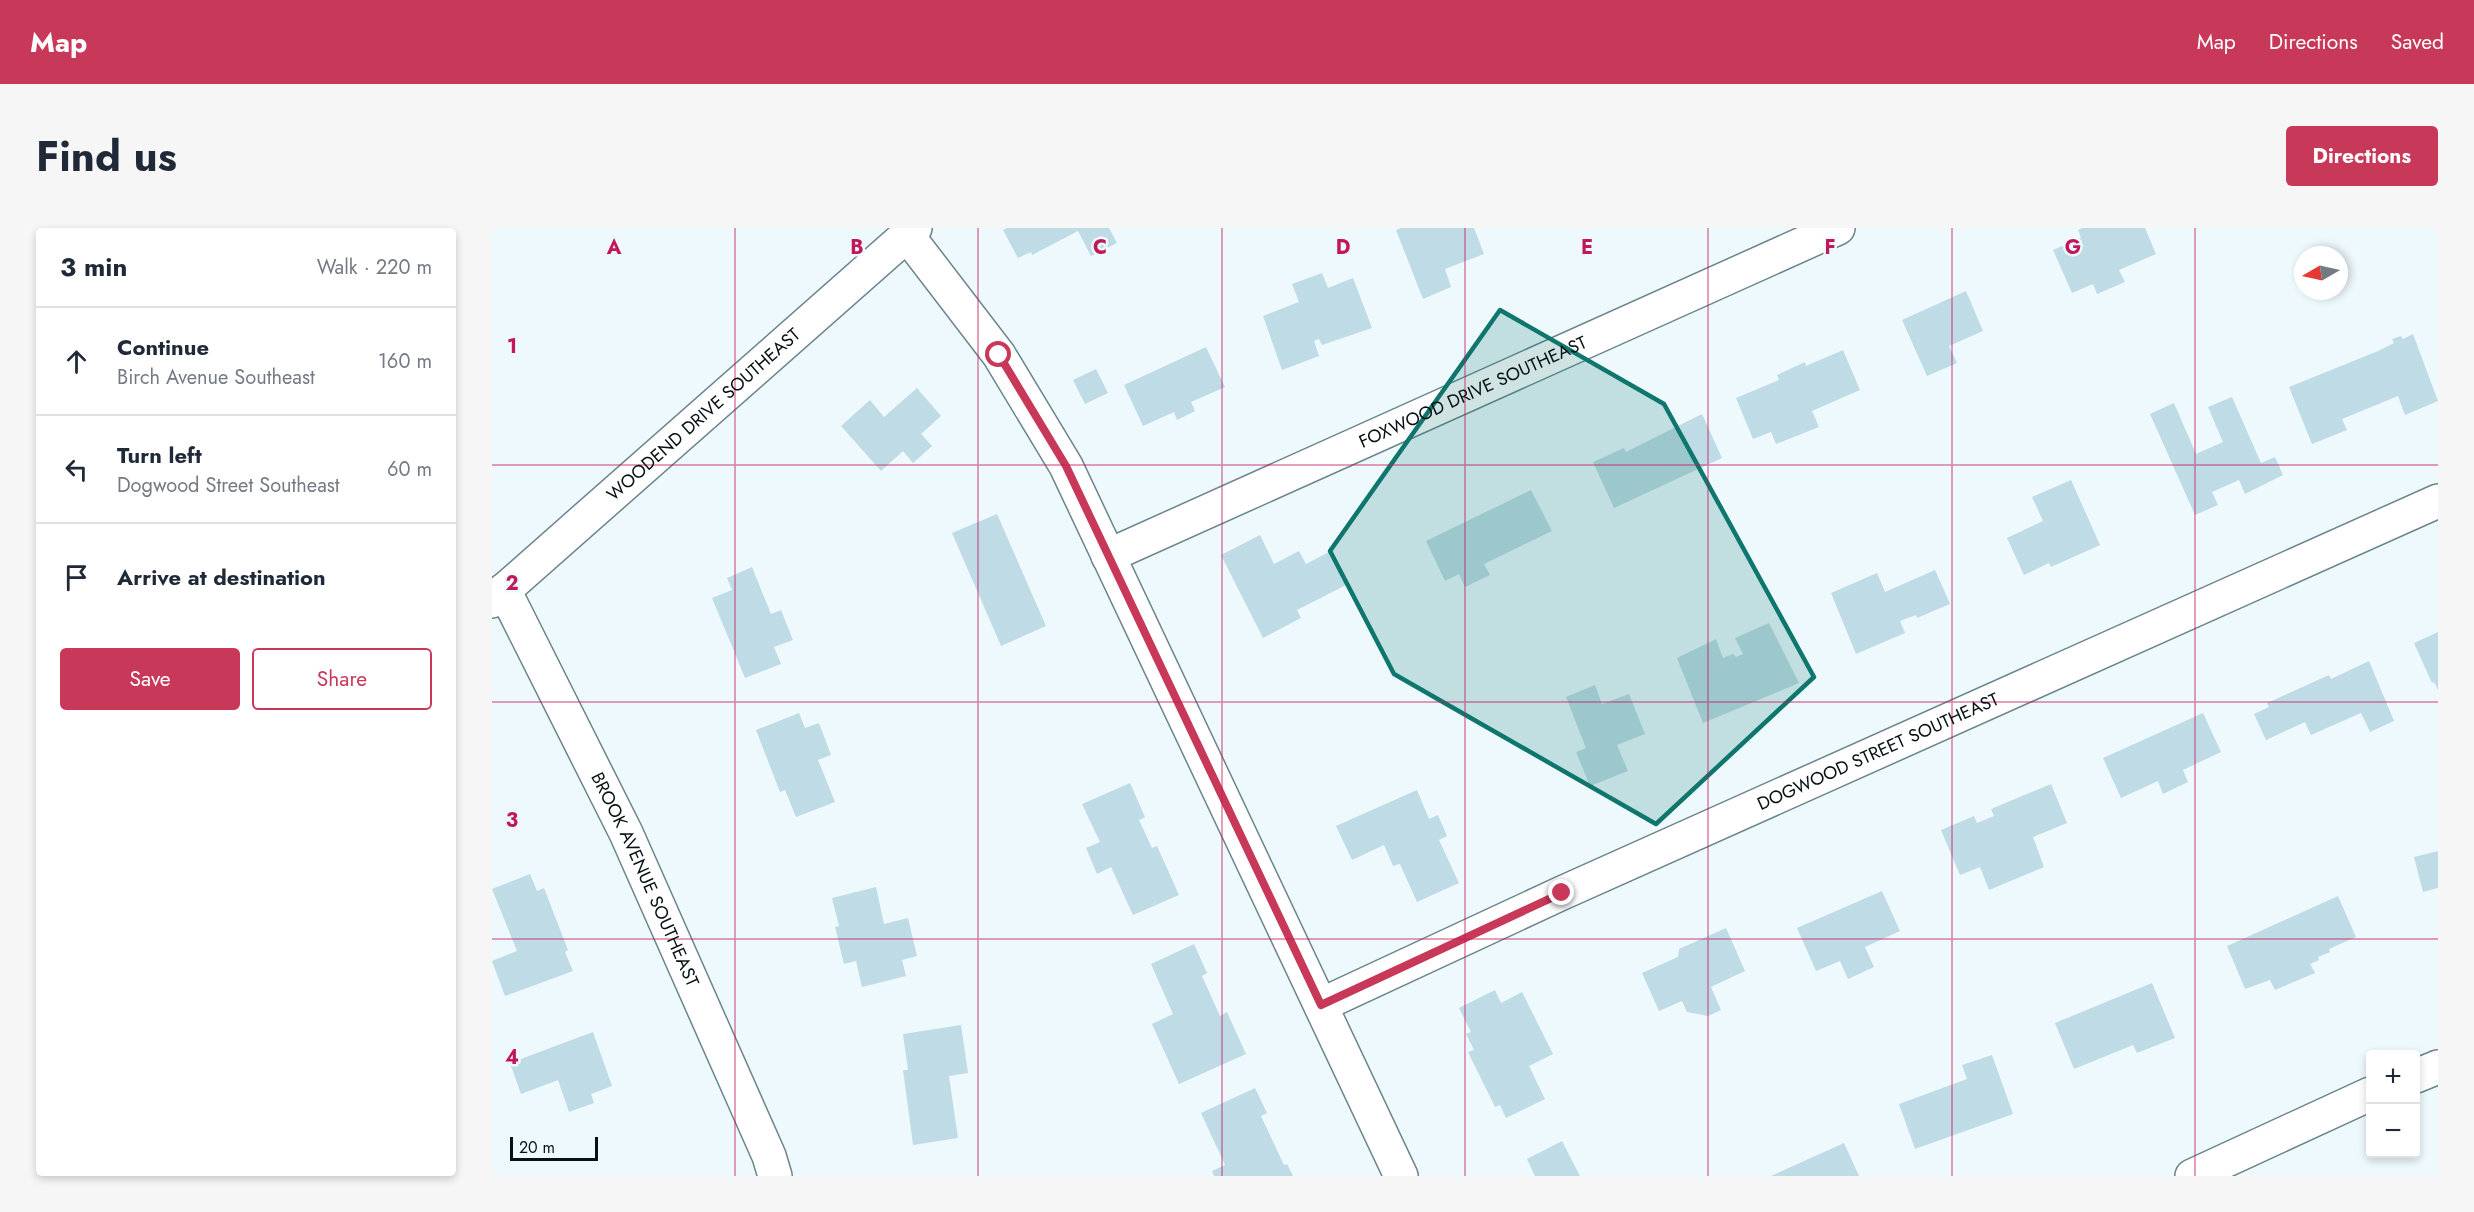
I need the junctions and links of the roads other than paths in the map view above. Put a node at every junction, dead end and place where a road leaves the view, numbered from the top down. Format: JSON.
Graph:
{"nodes":[{"id":1,"x":1838,"y":228,"type":"edge"},
{"id":2,"x":911,"y":232,"type":"edge"},
{"id":3,"x":2438,"y":501,"type":"edge"},
{"id":4,"x":1108,"y":556,"type":"junction"},
{"id":5,"x":498,"y":596,"type":"edge"},
{"id":6,"x":1321,"y":1005,"type":"junction"},
{"id":7,"x":2438,"y":1067,"type":"edge"},
{"id":8,"x":2420,"y":1074,"type":"edge"},
{"id":9,"x":2366,"y":1096,"type":"edge"},
{"id":10,"x":775,"y":1176,"type":"edge"},
{"id":11,"x":1401,"y":1176,"type":"edge"},
{"id":12,"x":2192,"y":1176,"type":"edge"}],
"edges":[{"from":1,"to":4,"type":"street","name":"FOXWOOD DRIVE SOUTHEAST"},
{"from":2,"to":4,"type":"street"},
{"from":2,"to":5,"type":"street","name":"WOODEND DRIVE SOUTHEAST"},
{"from":3,"to":6,"type":"street","name":"DOGWOOD STREET SOUTHEAST"},
{"from":4,"to":6,"type":"street"},
{"from":5,"to":10,"type":"street","name":"BROOK AVENUE SOUTHEAST"},
{"from":6,"to":11,"type":"street"},
{"from":7,"to":8,"type":"street"},
{"from":9,"to":12,"type":"street"}]}
